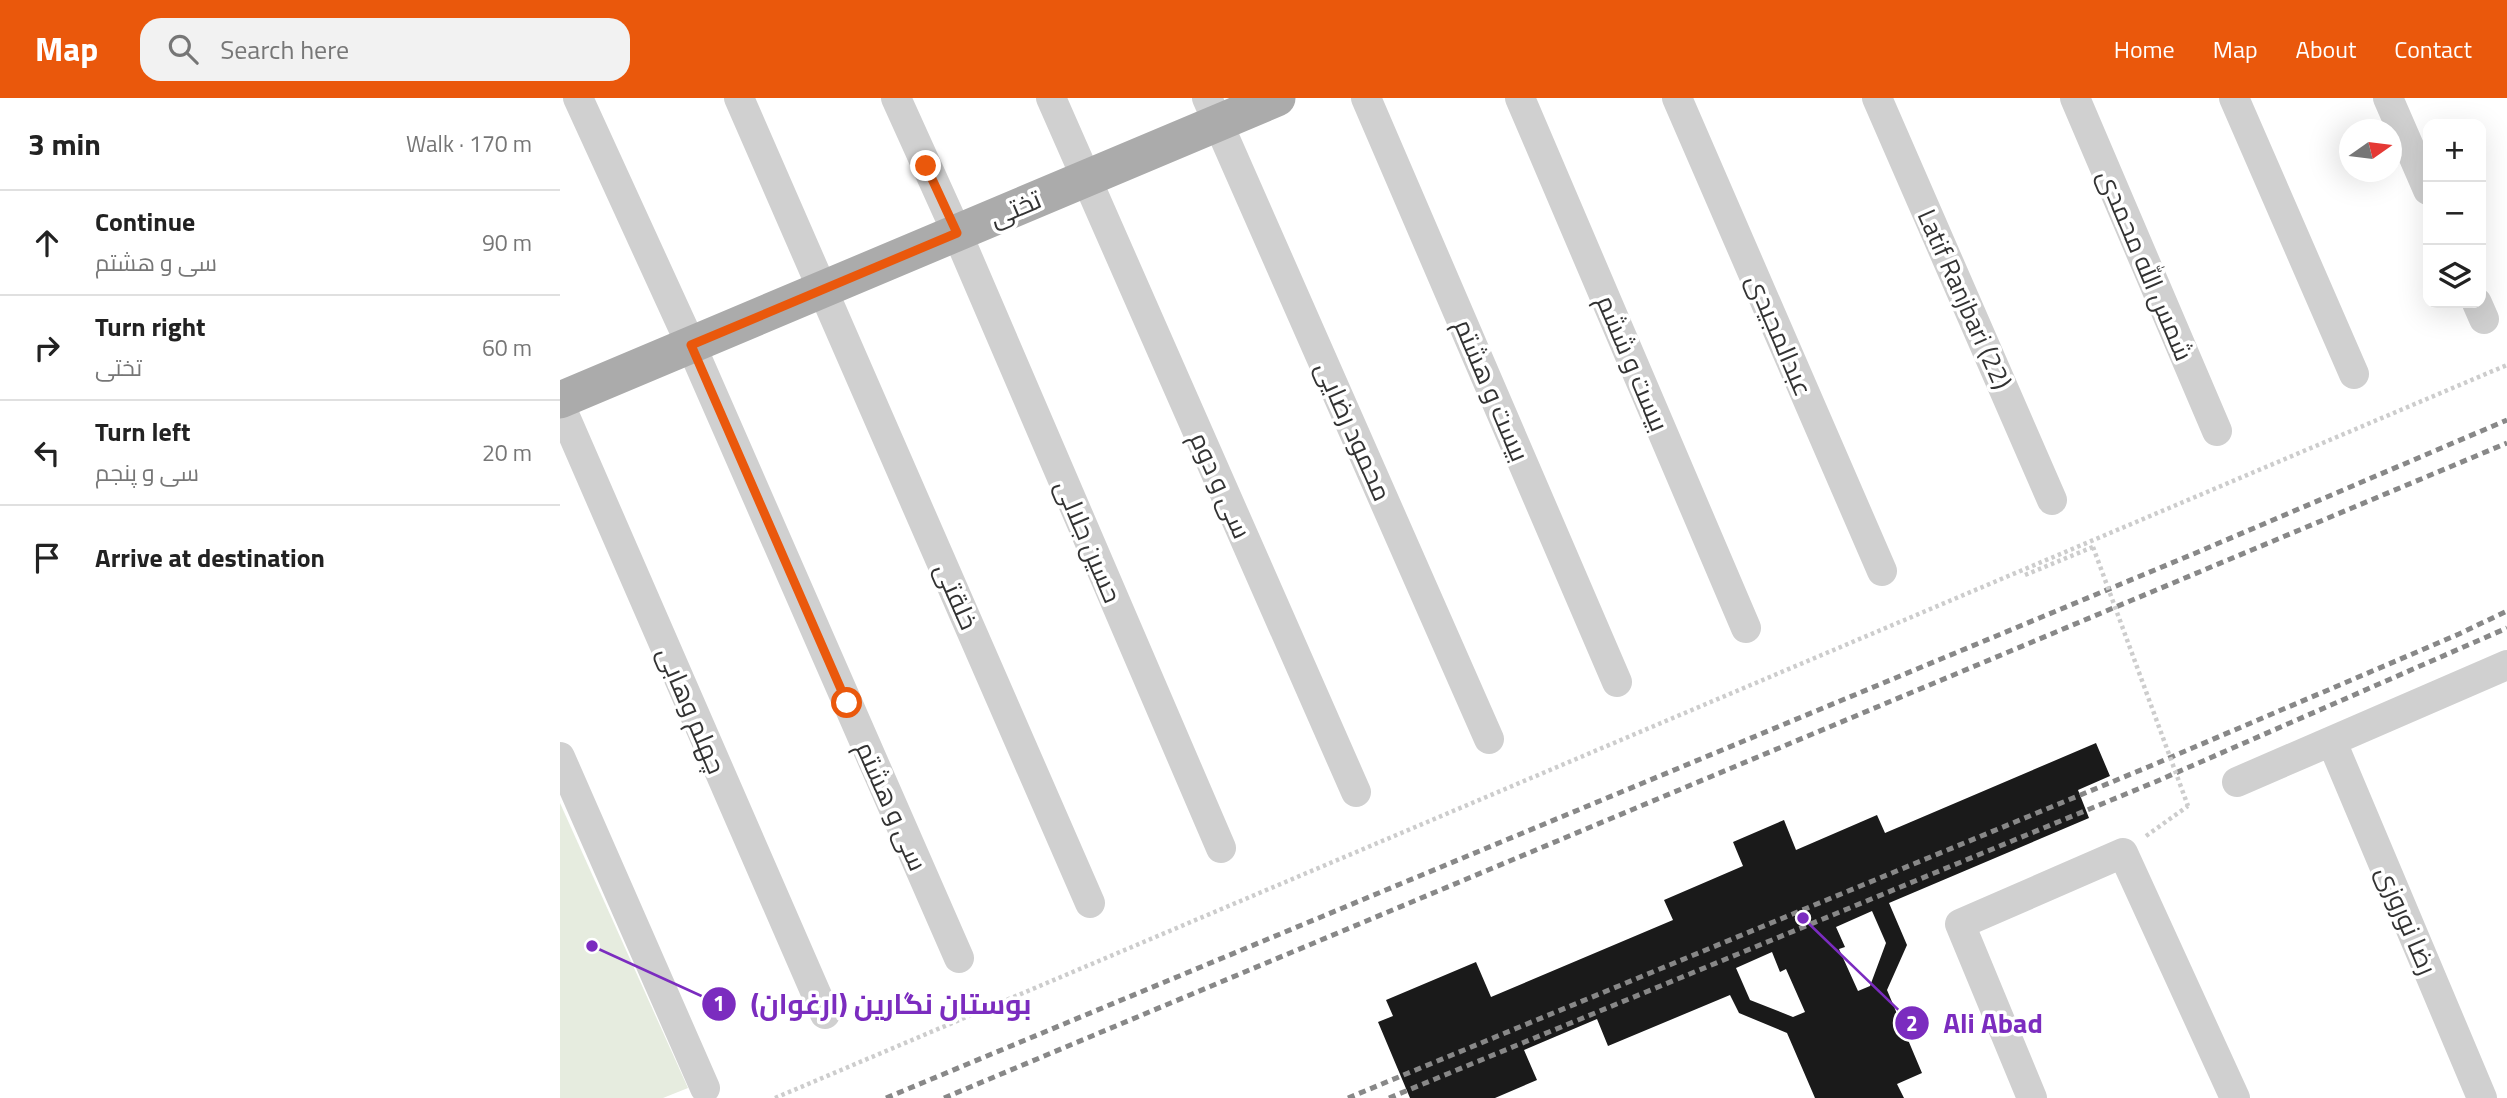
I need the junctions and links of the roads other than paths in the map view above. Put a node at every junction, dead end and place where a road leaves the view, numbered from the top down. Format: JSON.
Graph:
{"nodes":[{"id":1,"x":578,"y":98,"type":"edge"},
{"id":2,"x":739,"y":98,"type":"edge"},
{"id":3,"x":896,"y":98,"type":"edge"},
{"id":4,"x":1051,"y":98,"type":"edge"},
{"id":5,"x":1277,"y":98,"type":"edge"},
{"id":6,"x":1366,"y":98,"type":"edge"},
{"id":7,"x":1520,"y":98,"type":"edge"},
{"id":8,"x":1677,"y":98,"type":"edge"},
{"id":9,"x":1877,"y":98,"type":"edge"},
{"id":10,"x":2075,"y":98,"type":"edge"},
{"id":11,"x":2234,"y":98,"type":"edge"},
{"id":12,"x":2388,"y":98,"type":"edge"},
{"id":13,"x":1213,"y":110,"type":"edge"},
{"id":14,"x":1087,"y":178,"type":"junction"},
{"id":15,"x":2425,"y":182,"type":"edge"},
{"id":16,"x":957,"y":233,"type":"junction"},
{"id":17,"x":823,"y":290,"type":"junction"},
{"id":18,"x":691,"y":345,"type":"junction"},
{"id":19,"x":2354,"y":374,"type":"dead end"},
{"id":20,"x":560,"y":403,"type":"edge"},
{"id":21,"x":2217,"y":431,"type":"dead end"},
{"id":22,"x":2052,"y":500,"type":"dead end"},
{"id":23,"x":1882,"y":571,"type":"dead end"},
{"id":24,"x":1746,"y":628,"type":"dead end"},
{"id":25,"x":2507,"y":665,"type":"edge"},
{"id":26,"x":1617,"y":682,"type":"dead end"},
{"id":27,"x":1489,"y":740,"type":"dead end"},
{"id":28,"x":2332,"y":742,"type":"junction"},
{"id":29,"x":560,"y":757,"type":"edge"},
{"id":30,"x":2237,"y":782,"type":"dead end"},
{"id":31,"x":1356,"y":792,"type":"dead end"},
{"id":32,"x":1221,"y":848,"type":"dead end"},
{"id":33,"x":1090,"y":903,"type":"dead end"},
{"id":34,"x":959,"y":958,"type":"dead end"},
{"id":35,"x":825,"y":1014,"type":"dead end"},
{"id":36,"x":705,"y":1088,"type":"dead end"},
{"id":37,"x":2032,"y":1098,"type":"edge"},
{"id":38,"x":2235,"y":1098,"type":"edge"},
{"id":39,"x":2482,"y":1098,"type":"edge"}],
"edges":[{"from":1,"to":18,"type":"street","name":"سی و هشتم"},
{"from":2,"to":17,"type":"street","name":"خلقتی"},
{"from":3,"to":16,"type":"street","name":"حسین جلالی"},
{"from":4,"to":14,"type":"street","name":"سی و دوم"},
{"from":5,"to":13,"type":"main road","name":"تختی"},
{"from":6,"to":26,"type":"street","name":"بیست و هشتم"},
{"from":7,"to":24,"type":"street","name":"بیست و ششم"},
{"from":8,"to":23,"type":"street","name":"عبدالمجیدی"},
{"from":9,"to":22,"type":"street","name":"Latif Ranjbari (22)"},
{"from":10,"to":21,"type":"street","name":"شمس الله محمدی"},
{"from":11,"to":19,"type":"street"},
{"from":12,"to":15,"type":"street"},
{"from":13,"to":14,"type":"main road","name":"تختی"},
{"from":13,"to":27,"type":"street","name":"محمود رضایی"},
{"from":14,"to":16,"type":"main road","name":"تختی"},
{"from":14,"to":31,"type":"street","name":"سی و دوم"},
{"from":16,"to":17,"type":"main road","name":"تختی"},
{"from":16,"to":32,"type":"street","name":"حسین جلالی"},
{"from":17,"to":18,"type":"main road","name":"تختی"},
{"from":17,"to":33,"type":"street","name":"خلقتی"},
{"from":18,"to":20,"type":"main road","name":"تختی"},
{"from":18,"to":34,"type":"street","name":"سی و هشتم"},
{"from":20,"to":35,"type":"street","name":"چهلم وهابی"},
{"from":25,"to":28,"type":"street"},
{"from":28,"to":30,"type":"street"},
{"from":28,"to":39,"type":"street","name":"رضا نوروزی"},
{"from":29,"to":36,"type":"street"},
{"from":37,"to":38,"type":"street"}]}
